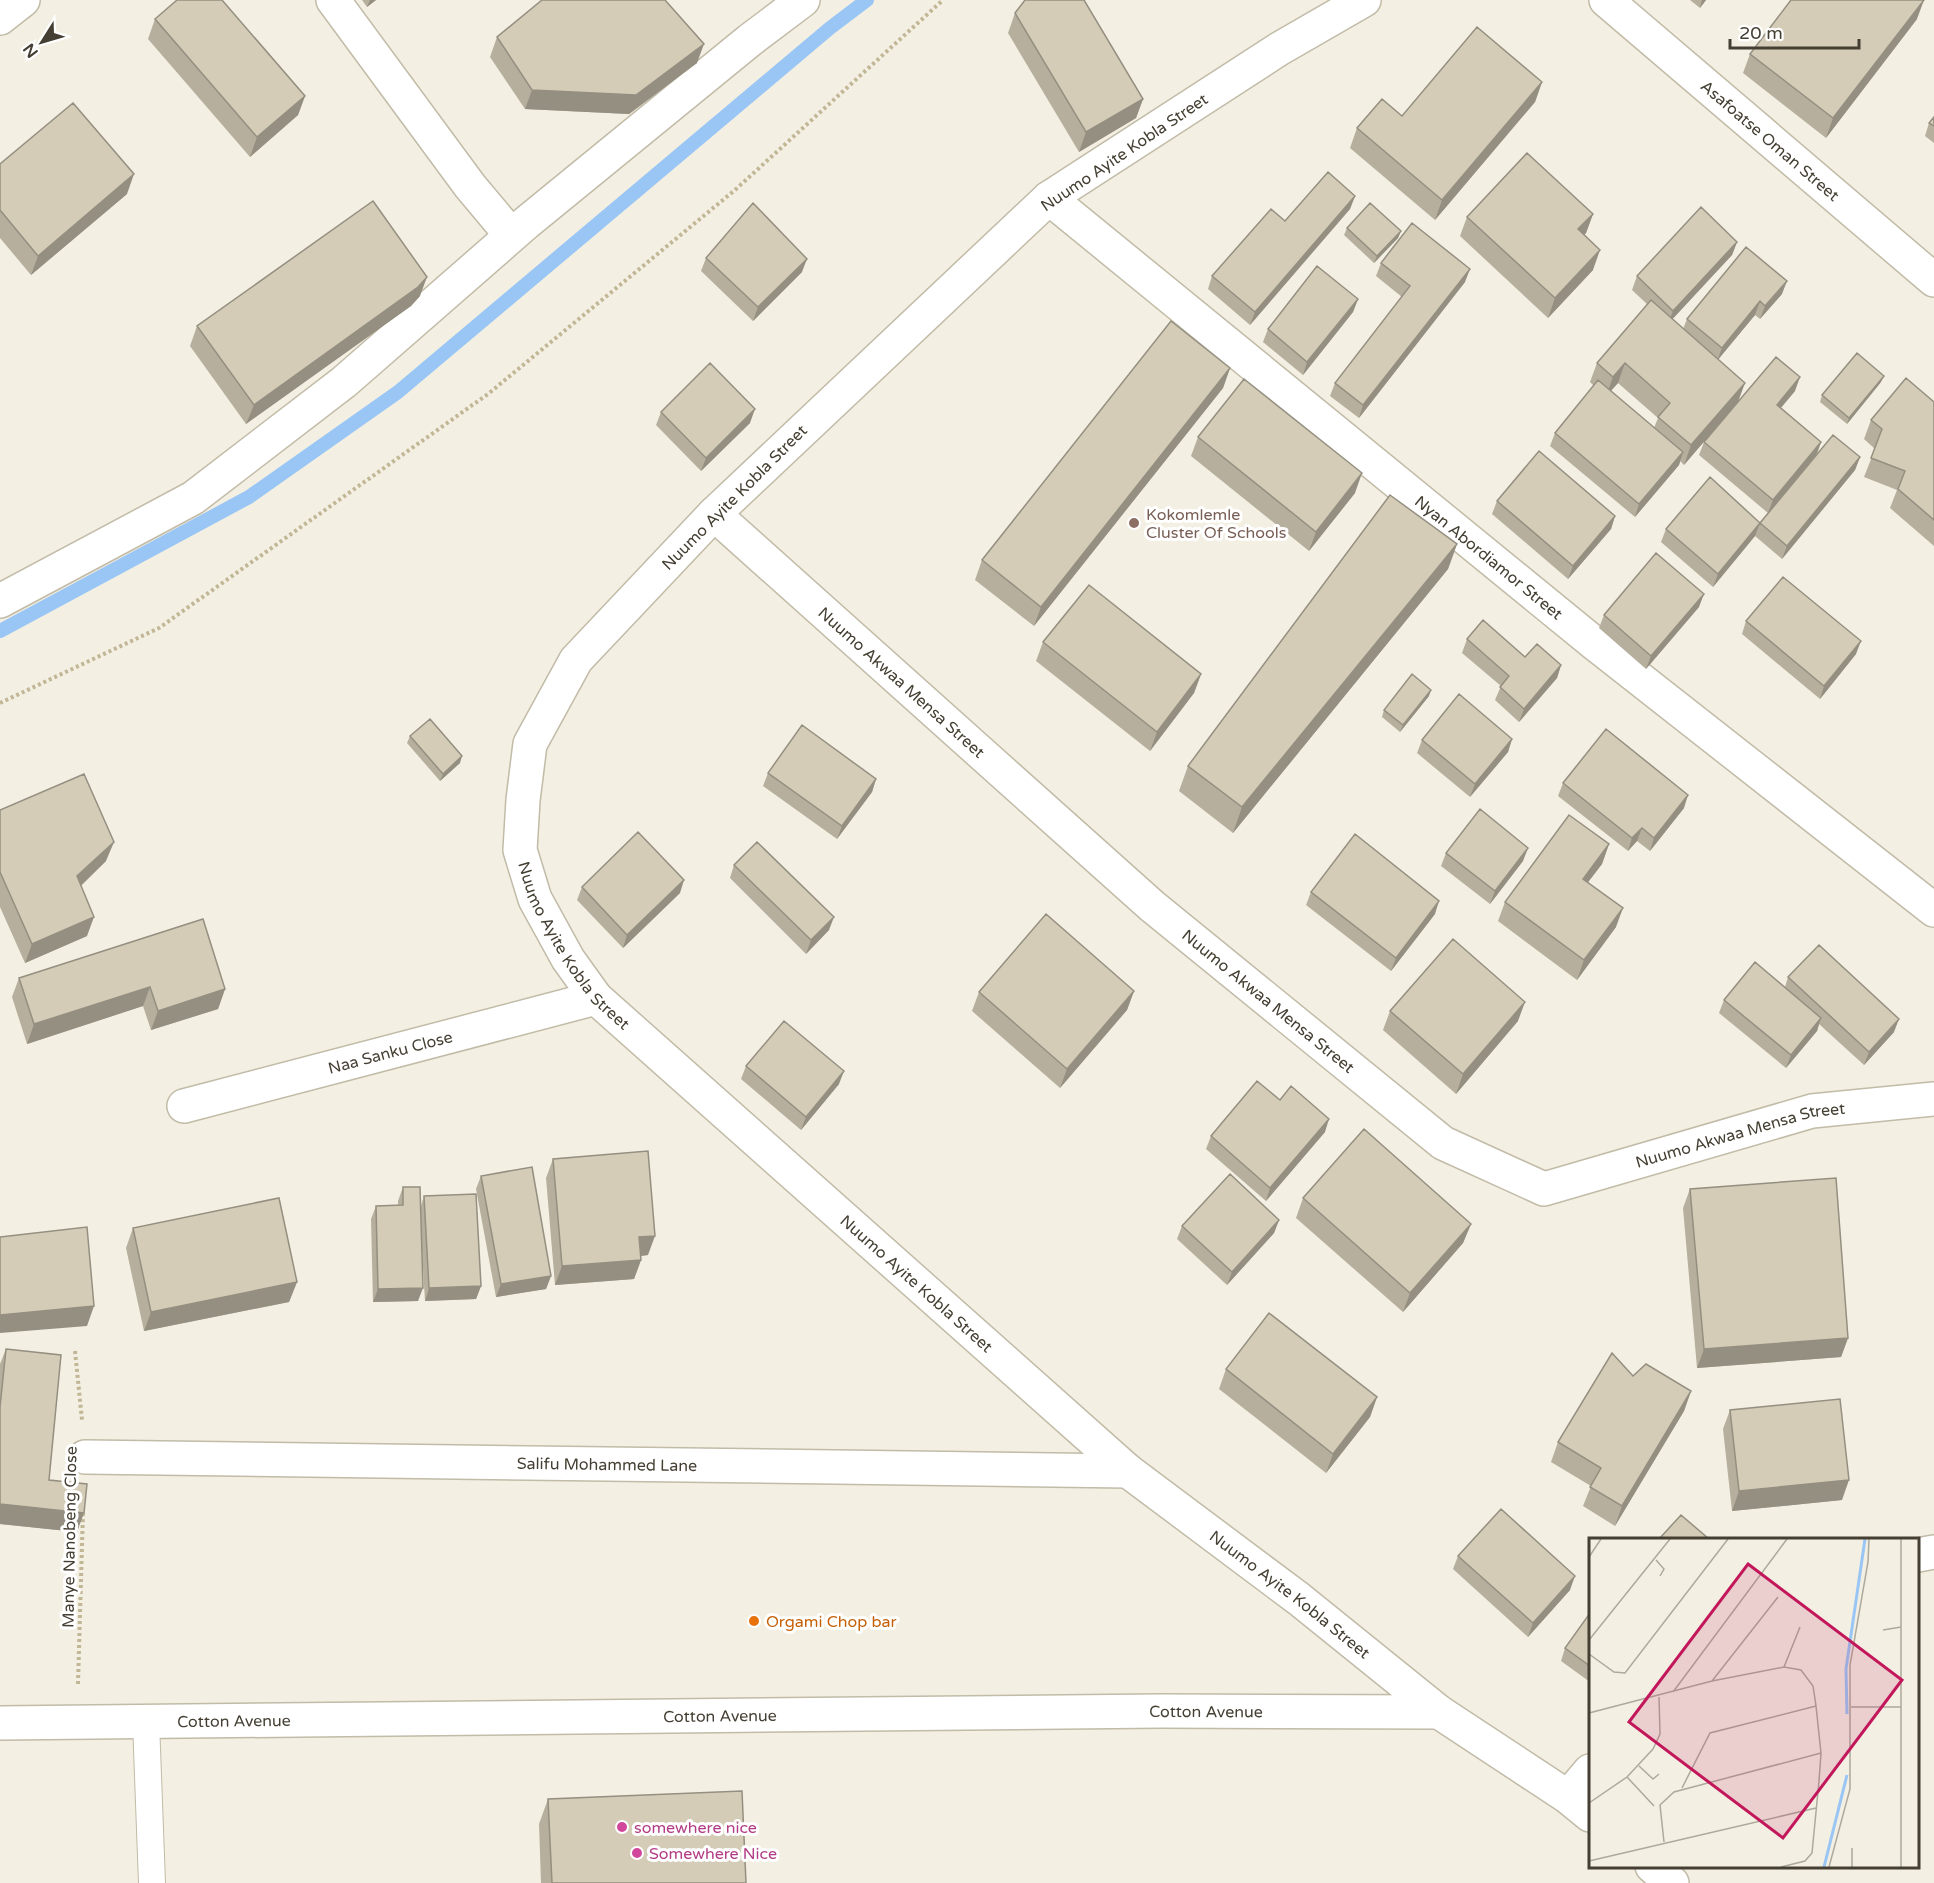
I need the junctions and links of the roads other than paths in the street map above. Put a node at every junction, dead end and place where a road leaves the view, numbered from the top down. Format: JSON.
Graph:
{"nodes":[{"id":1,"x":23,"y":0,"type":"edge"},
{"id":2,"x":333,"y":0,"type":"edge"},
{"id":3,"x":802,"y":0,"type":"edge"},
{"id":4,"x":1364,"y":0,"type":"edge"},
{"id":5,"x":1606,"y":0,"type":"edge"},
{"id":6,"x":0,"y":18,"type":"edge"},
{"id":7,"x":1049,"y":198,"type":"junction"},
{"id":8,"x":511,"y":235,"type":"junction"},
{"id":9,"x":1934,"y":280,"type":"edge"},
{"id":10,"x":714,"y":514,"type":"junction"},
{"id":11,"x":0,"y":601,"type":"edge"},
{"id":12,"x":1934,"y":910,"type":"edge"},
{"id":13,"x":596,"y":998,"type":"junction"},
{"id":14,"x":1934,"y":1099,"type":"edge"},
{"id":15,"x":184,"y":1106,"type":"dead end"},
{"id":16,"x":85,"y":1457,"type":"road end"},
{"id":17,"x":1128,"y":1471,"type":"junction"},
{"id":18,"x":1934,"y":1552,"type":"edge"},
{"id":19,"x":1919,"y":1555,"type":"edge"},
{"id":20,"x":1439,"y":1712,"type":"junction"},
{"id":21,"x":146,"y":1722,"type":"junction"},
{"id":22,"x":0,"y":1724,"type":"edge"},
{"id":23,"x":1589,"y":1774,"type":"edge"},
{"id":24,"x":1579,"y":1806,"type":"edge"},
{"id":25,"x":1654,"y":1868,"type":"edge"},
{"id":26,"x":152,"y":1883,"type":"edge"},
{"id":27,"x":1672,"y":1883,"type":"edge"}],
"edges":[{"from":1,"to":6,"type":"street"},
{"from":2,"to":8,"type":"street"},
{"from":3,"to":8,"type":"street"},
{"from":4,"to":7,"type":"street","name":"Nuumo Ayite Kobla Street"},
{"from":5,"to":9,"type":"street","name":"Asafoatse Oman Street"},
{"from":7,"to":10,"type":"street","name":"Nuumo Ayite Kobla Street"},
{"from":7,"to":12,"type":"street","name":"Nyan Abordiamor Street"},
{"from":8,"to":11,"type":"street"},
{"from":10,"to":13,"type":"street","name":"Nuumo Ayite Kobla Street"},
{"from":10,"to":14,"type":"street","name":"Nuumo Akwaa Mensa Street"},
{"from":13,"to":15,"type":"street","name":"Naa Sanku Close"},
{"from":13,"to":17,"type":"street","name":"Nuumo Ayite Kobla Street"},
{"from":16,"to":17,"type":"street","name":"Salifu Mohammed Lane"},
{"from":17,"to":20,"type":"street","name":"Nuumo Ayite Kobla Street"},
{"from":18,"to":19,"type":"street"},
{"from":20,"to":21,"type":"street","name":"Cotton Avenue"},
{"from":20,"to":24,"type":"street","name":"Nuumo Ayite Kobla Street"},
{"from":21,"to":22,"type":"street","name":"Cotton Avenue"},
{"from":21,"to":26,"type":"lane"},
{"from":23,"to":24,"type":"street"},
{"from":25,"to":27,"type":"street"}]}
